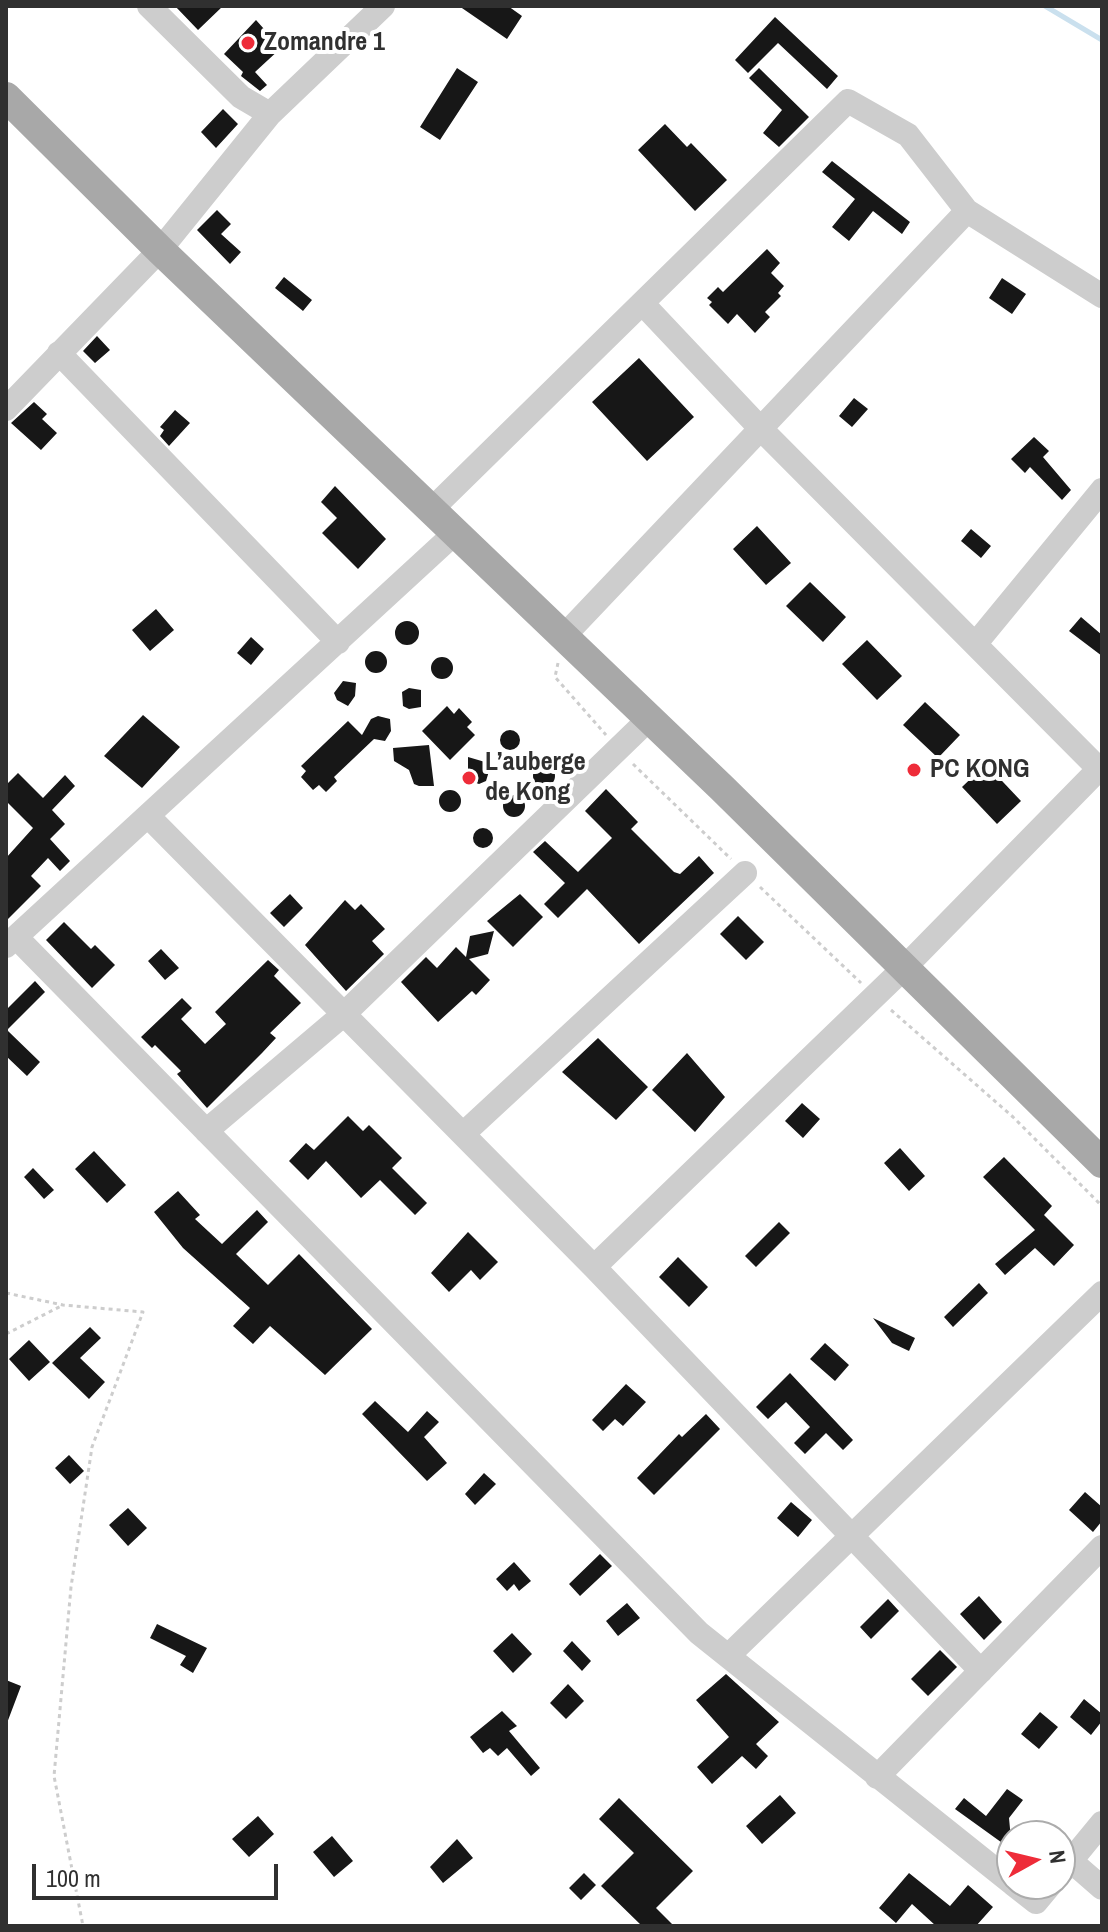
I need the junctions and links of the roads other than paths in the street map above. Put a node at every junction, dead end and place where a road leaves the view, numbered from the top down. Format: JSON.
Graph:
{"nodes":[{"id":1,"x":149,"y":6,"type":"edge"},
{"id":2,"x":383,"y":6,"type":"edge"},
{"id":3,"x":6,"y":97,"type":"edge"},
{"id":4,"x":270,"y":114,"type":"junction"},
{"id":5,"x":967,"y":211,"type":"junction"},
{"id":6,"x":160,"y":250,"type":"junction"},
{"id":7,"x":1102,"y":296,"type":"edge"},
{"id":8,"x":643,"y":304,"type":"junction"},
{"id":9,"x":59,"y":353,"type":"junction"},
{"id":10,"x":6,"y":409,"type":"edge"},
{"id":11,"x":760,"y":428,"type":"junction"},
{"id":12,"x":1102,"y":490,"type":"edge"},
{"id":13,"x":431,"y":510,"type":"junction"},
{"id":14,"x":455,"y":533,"type":"junction"},
{"id":15,"x":563,"y":637,"type":"junction"},
{"id":16,"x":338,"y":642,"type":"junction"},
{"id":17,"x":977,"y":642,"type":"junction"},
{"id":18,"x":649,"y":719,"type":"junction"},
{"id":19,"x":1101,"y":768,"type":"edge"},
{"id":20,"x":148,"y":816,"type":"junction"},
{"id":21,"x":745,"y":873,"type":"road end"},
{"id":22,"x":11,"y":942,"type":"edge"},
{"id":23,"x":904,"y":968,"type":"junction"},
{"id":24,"x":344,"y":1014,"type":"junction"},
{"id":25,"x":206,"y":1131,"type":"junction"},
{"id":26,"x":463,"y":1134,"type":"junction"},
{"id":27,"x":1102,"y":1163,"type":"edge"},
{"id":28,"x":594,"y":1267,"type":"junction"},
{"id":29,"x":1102,"y":1293,"type":"edge"},
{"id":30,"x":850,"y":1536,"type":"junction"},
{"id":31,"x":1102,"y":1547,"type":"edge"},
{"id":32,"x":728,"y":1656,"type":"junction"},
{"id":33,"x":981,"y":1671,"type":"junction"},
{"id":34,"x":877,"y":1777,"type":"junction"},
{"id":35,"x":1102,"y":1823,"type":"edge"},
{"id":36,"x":1076,"y":1854,"type":"edge"},
{"id":37,"x":996,"y":1871,"type":"edge"},
{"id":38,"x":1076,"y":1873,"type":"edge"},
{"id":39,"x":1102,"y":1888,"type":"edge"}],
"edges":[{"from":1,"to":4,"type":"street"},
{"from":2,"to":4,"type":"street"},
{"from":3,"to":6,"type":"main road"},
{"from":4,"to":6,"type":"street"},
{"from":5,"to":7,"type":"street"},
{"from":5,"to":8,"type":"street"},
{"from":5,"to":11,"type":"street"},
{"from":6,"to":9,"type":"street"},
{"from":6,"to":13,"type":"main road"},
{"from":8,"to":11,"type":"street"},
{"from":8,"to":13,"type":"street"},
{"from":9,"to":10,"type":"street"},
{"from":9,"to":16,"type":"street"},
{"from":11,"to":15,"type":"street"},
{"from":11,"to":17,"type":"street"},
{"from":12,"to":17,"type":"street"},
{"from":13,"to":14,"type":"main road"},
{"from":14,"to":15,"type":"main road"},
{"from":14,"to":16,"type":"street"},
{"from":15,"to":18,"type":"main road"},
{"from":16,"to":20,"type":"street"},
{"from":17,"to":19,"type":"street"},
{"from":18,"to":23,"type":"main road"},
{"from":18,"to":24,"type":"street"},
{"from":19,"to":23,"type":"street"},
{"from":20,"to":22,"type":"street"},
{"from":20,"to":24,"type":"street"},
{"from":21,"to":26,"type":"street"},
{"from":22,"to":25,"type":"street"},
{"from":23,"to":27,"type":"main road"},
{"from":23,"to":28,"type":"street"},
{"from":24,"to":25,"type":"street"},
{"from":24,"to":26,"type":"street"},
{"from":25,"to":32,"type":"street"},
{"from":26,"to":28,"type":"street"},
{"from":28,"to":30,"type":"street"},
{"from":29,"to":30,"type":"street"},
{"from":30,"to":32,"type":"street"},
{"from":30,"to":33,"type":"street"},
{"from":31,"to":33,"type":"street"},
{"from":32,"to":34,"type":"street"},
{"from":33,"to":34,"type":"street"},
{"from":34,"to":37,"type":"street"},
{"from":35,"to":36,"type":"street"},
{"from":38,"to":39,"type":"street"}]}
